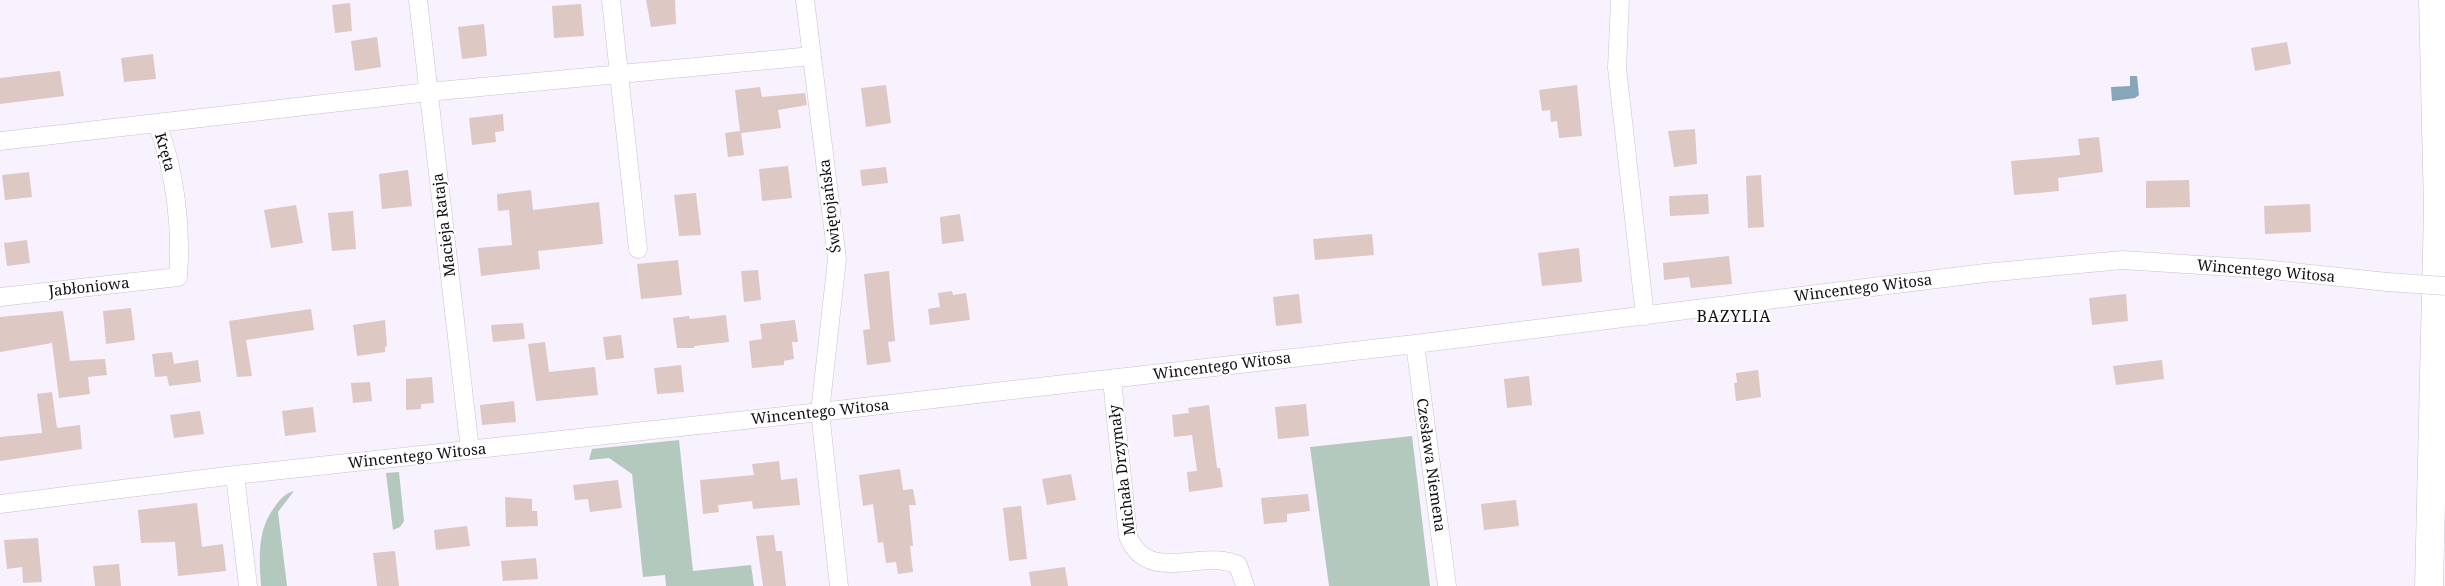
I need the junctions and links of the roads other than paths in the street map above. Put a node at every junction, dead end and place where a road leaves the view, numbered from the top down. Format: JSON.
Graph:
{"nodes":[{"id":1,"x":418,"y":0,"type":"edge"},
{"id":2,"x":611,"y":0,"type":"edge"},
{"id":3,"x":805,"y":0,"type":"edge"},
{"id":4,"x":1620,"y":0,"type":"edge"},
{"id":5,"x":2433,"y":0,"type":"edge"},
{"id":6,"x":812,"y":56,"type":"junction"},
{"id":7,"x":619,"y":74,"type":"junction"},
{"id":8,"x":428,"y":92,"type":"junction"},
{"id":9,"x":157,"y":123,"type":"junction"},
{"id":10,"x":0,"y":141,"type":"edge"},
{"id":11,"x":638,"y":249,"type":"dead end"},
{"id":12,"x":178,"y":277,"type":"joint"},
{"id":13,"x":2445,"y":286,"type":"edge"},
{"id":14,"x":0,"y":297,"type":"edge"},
{"id":15,"x":1645,"y":316,"type":"junction"},
{"id":16,"x":1415,"y":344,"type":"junction"},
{"id":17,"x":1112,"y":380,"type":"junction"},
{"id":18,"x":820,"y":412,"type":"junction"},
{"id":19,"x":470,"y":450,"type":"junction"},
{"id":20,"x":235,"y":475,"type":"junction"},
{"id":21,"x":0,"y":504,"type":"edge"},
{"id":22,"x":248,"y":586,"type":"edge"},
{"id":23,"x":839,"y":586,"type":"edge"},
{"id":24,"x":1245,"y":586,"type":"edge"},
{"id":25,"x":1447,"y":586,"type":"edge"},
{"id":26,"x":2429,"y":586,"type":"edge"}],
"edges":[{"from":1,"to":8,"type":"street","name":"Macieja Rataja"},
{"from":2,"to":7,"type":"street"},
{"from":3,"to":6,"type":"street","name":"Świętojańska"},
{"from":4,"to":15,"type":"street"},
{"from":5,"to":26,"type":"highway"},
{"from":6,"to":7,"type":"street"},
{"from":6,"to":18,"type":"street","name":"Świętojańska"},
{"from":7,"to":8,"type":"street"},
{"from":7,"to":11,"type":"street"},
{"from":8,"to":9,"type":"street"},
{"from":8,"to":19,"type":"street","name":"Macieja Rataja"},
{"from":9,"to":10,"type":"street","name":"Kręta"},
{"from":9,"to":12,"type":"street","name":"Kręta"},
{"from":12,"to":14,"type":"street","name":"Jabłoniowa"},
{"from":13,"to":15,"type":"street","name":"Wincentego Witosa","bridge":true},
{"from":15,"to":16,"type":"street","name":"Wincentego Witosa"},
{"from":16,"to":17,"type":"street","name":"Wincentego Witosa"},
{"from":16,"to":25,"type":"street","name":"Czesława Niemena"},
{"from":17,"to":18,"type":"street","name":"Wincentego Witosa"},
{"from":17,"to":24,"type":"street","name":"Michała Drzymały"},
{"from":18,"to":19,"type":"street","name":"Wincentego Witosa"},
{"from":18,"to":23,"type":"street","name":"Świętojańska"},
{"from":19,"to":20,"type":"street","name":"Wincentego Witosa"},
{"from":20,"to":21,"type":"street","name":"Wincentego Witosa"},
{"from":20,"to":22,"type":"street"}]}
